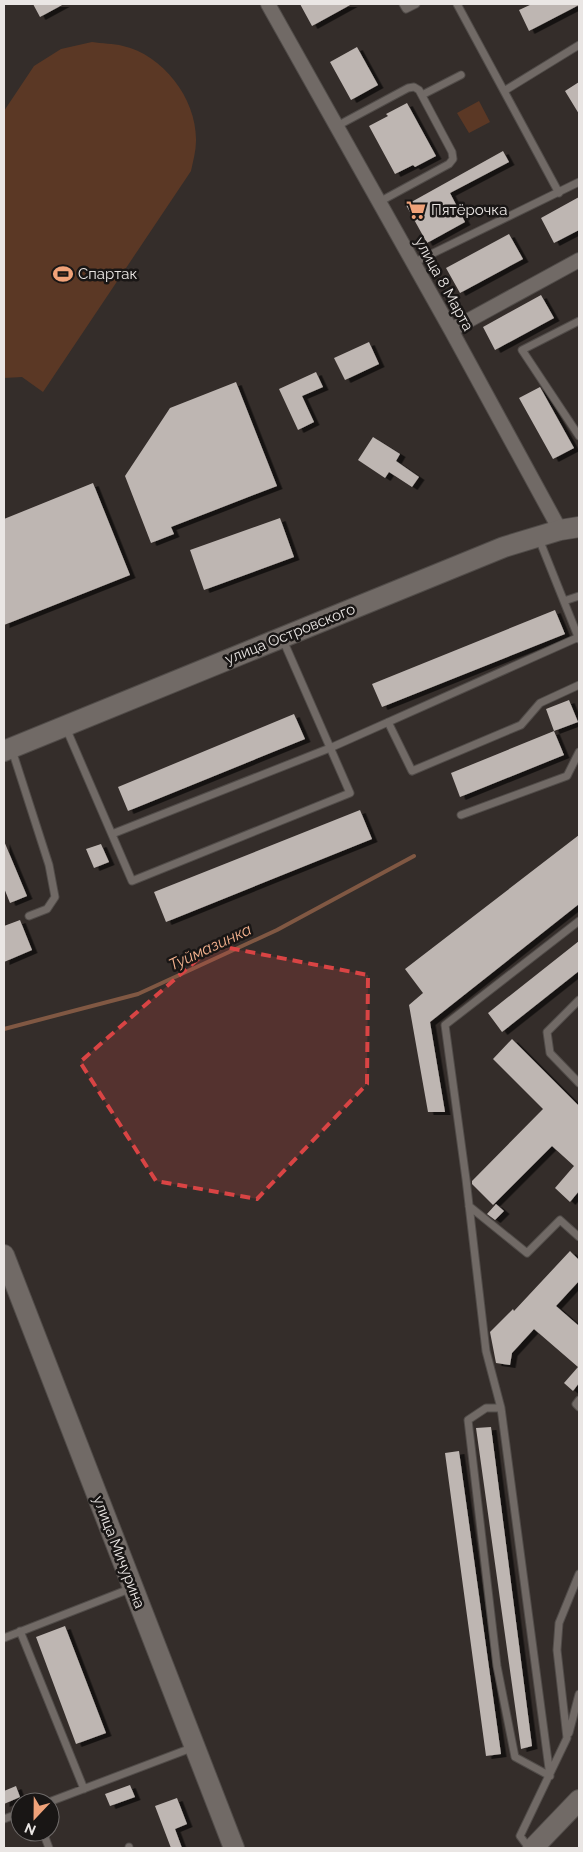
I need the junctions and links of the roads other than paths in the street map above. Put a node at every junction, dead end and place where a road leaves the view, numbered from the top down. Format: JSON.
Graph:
{"nodes":[{"id":1,"x":268,"y":4,"type":"edge"},
{"id":2,"x":403,"y":4,"type":"edge"},
{"id":3,"x":416,"y":4,"type":"edge"},
{"id":4,"x":457,"y":4,"type":"edge"},
{"id":5,"x":579,"y":45,"type":"edge"},
{"id":6,"x":461,"y":75,"type":"dead end"},
{"id":7,"x":504,"y":91,"type":"junction"},
{"id":8,"x":422,"y":95,"type":"junction"},
{"id":9,"x":337,"y":126,"type":"junction"},
{"id":10,"x":579,"y":182,"type":"edge"},
{"id":11,"x":559,"y":193,"type":"junction"},
{"id":12,"x":379,"y":202,"type":"junction"},
{"id":13,"x":579,"y":260,"type":"edge"},
{"id":14,"x":413,"y":263,"type":"junction"},
{"id":15,"x":579,"y":320,"type":"edge"},
{"id":16,"x":451,"y":330,"type":"junction"},
{"id":17,"x":579,"y":436,"type":"edge"},
{"id":18,"x":570,"y":528,"type":"edge"},
{"id":19,"x":538,"y":536,"type":"junction"},
{"id":20,"x":579,"y":596,"type":"edge"},
{"id":21,"x":564,"y":601,"type":"junction"},
{"id":22,"x":282,"y":637,"type":"junction"},
{"id":23,"x":579,"y":638,"type":"edge"},
{"id":24,"x":579,"y":685,"type":"edge"},
{"id":25,"x":388,"y":722,"type":"junction"},
{"id":26,"x":65,"y":726,"type":"junction"},
{"id":27,"x":330,"y":748,"type":"junction"},
{"id":28,"x":8,"y":749,"type":"edge"},
{"id":29,"x":579,"y":752,"type":"edge"},
{"id":30,"x":461,"y":815,"type":"dead end"},
{"id":31,"x":112,"y":834,"type":"junction"},
{"id":32,"x":29,"y":916,"type":"dead end"},
{"id":33,"x":579,"y":921,"type":"edge"},
{"id":34,"x":579,"y":1000,"type":"edge"},
{"id":35,"x":579,"y":1084,"type":"edge"},
{"id":36,"x":469,"y":1206,"type":"junction"},
{"id":37,"x":579,"y":1237,"type":"edge"},
{"id":38,"x":4,"y":1256,"type":"edge"},
{"id":39,"x":579,"y":1400,"type":"edge"},
{"id":40,"x":579,"y":1407,"type":"edge"},
{"id":41,"x":501,"y":1408,"type":"junction"},
{"id":42,"x":579,"y":1574,"type":"edge"},
{"id":43,"x":133,"y":1588,"type":"junction"},
{"id":44,"x":577,"y":1588,"type":"edge"},
{"id":45,"x":20,"y":1631,"type":"junction"},
{"id":46,"x":4,"y":1638,"type":"edge"},
{"id":47,"x":579,"y":1694,"type":"edge"},
{"id":48,"x":567,"y":1738,"type":"junction"},
{"id":49,"x":194,"y":1747,"type":"junction"},
{"id":50,"x":550,"y":1776,"type":"junction"},
{"id":51,"x":84,"y":1789,"type":"junction"},
{"id":52,"x":60,"y":1798,"type":"edge"},
{"id":53,"x":579,"y":1800,"type":"edge"},
{"id":54,"x":537,"y":1845,"type":"edge"},
{"id":55,"x":234,"y":1848,"type":"edge"}],
"edges":[{"from":1,"to":9,"type":"street","name":"улица 8 Марта"},
{"from":2,"to":3,"type":"lane"},
{"from":4,"to":7,"type":"lane"},
{"from":5,"to":7,"type":"lane"},
{"from":6,"to":8,"type":"lane"},
{"from":7,"to":11,"type":"lane"},
{"from":8,"to":9,"type":"lane"},
{"from":8,"to":12,"type":"lane"},
{"from":9,"to":12,"type":"street","name":"улица 8 Марта"},
{"from":10,"to":11,"type":"lane"},
{"from":11,"to":14,"type":"lane"},
{"from":12,"to":14,"type":"street","name":"улица 8 Марта"},
{"from":13,"to":16,"type":"street"},
{"from":14,"to":16,"type":"street","name":"улица 8 Марта"},
{"from":15,"to":17,"type":"lane"},
{"from":16,"to":18,"type":"street","name":"улица 8 Марта"},
{"from":18,"to":19,"type":"street","name":"улица Островского"},
{"from":19,"to":21,"type":"lane"},
{"from":19,"to":22,"type":"street","name":"улица Островского"},
{"from":20,"to":21,"type":"lane"},
{"from":21,"to":23,"type":"lane"},
{"from":22,"to":26,"type":"street","name":"улица Островского"},
{"from":22,"to":27,"type":"lane"},
{"from":23,"to":25,"type":"lane"},
{"from":24,"to":25,"type":"lane"},
{"from":25,"to":27,"type":"lane"},
{"from":26,"to":28,"type":"street","name":"улица Островского"},
{"from":26,"to":31,"type":"lane"},
{"from":27,"to":31,"type":"lane"},
{"from":27,"to":31,"type":"lane"},
{"from":28,"to":32,"type":"lane"},
{"from":29,"to":30,"type":"lane"},
{"from":33,"to":36,"type":"lane"},
{"from":34,"to":35,"type":"lane"},
{"from":36,"to":37,"type":"lane"},
{"from":36,"to":41,"type":"lane"},
{"from":38,"to":43,"type":"street","name":"улица Мичурина"},
{"from":39,"to":40,"type":"lane"},
{"from":41,"to":50,"type":"lane"},
{"from":41,"to":50,"type":"lane"},
{"from":42,"to":44,"type":"lane"},
{"from":43,"to":45,"type":"lane"},
{"from":43,"to":49,"type":"street","name":"улица Мичурина"},
{"from":44,"to":48,"type":"lane"},
{"from":45,"to":46,"type":"lane"},
{"from":45,"to":51,"type":"lane"},
{"from":47,"to":48,"type":"lane"},
{"from":48,"to":50,"type":"lane"},
{"from":49,"to":51,"type":"lane"},
{"from":49,"to":55,"type":"street","name":"улица Мичурина"},
{"from":50,"to":54,"type":"lane"},
{"from":51,"to":52,"type":"lane"},
{"from":53,"to":54,"type":"street"}]}
